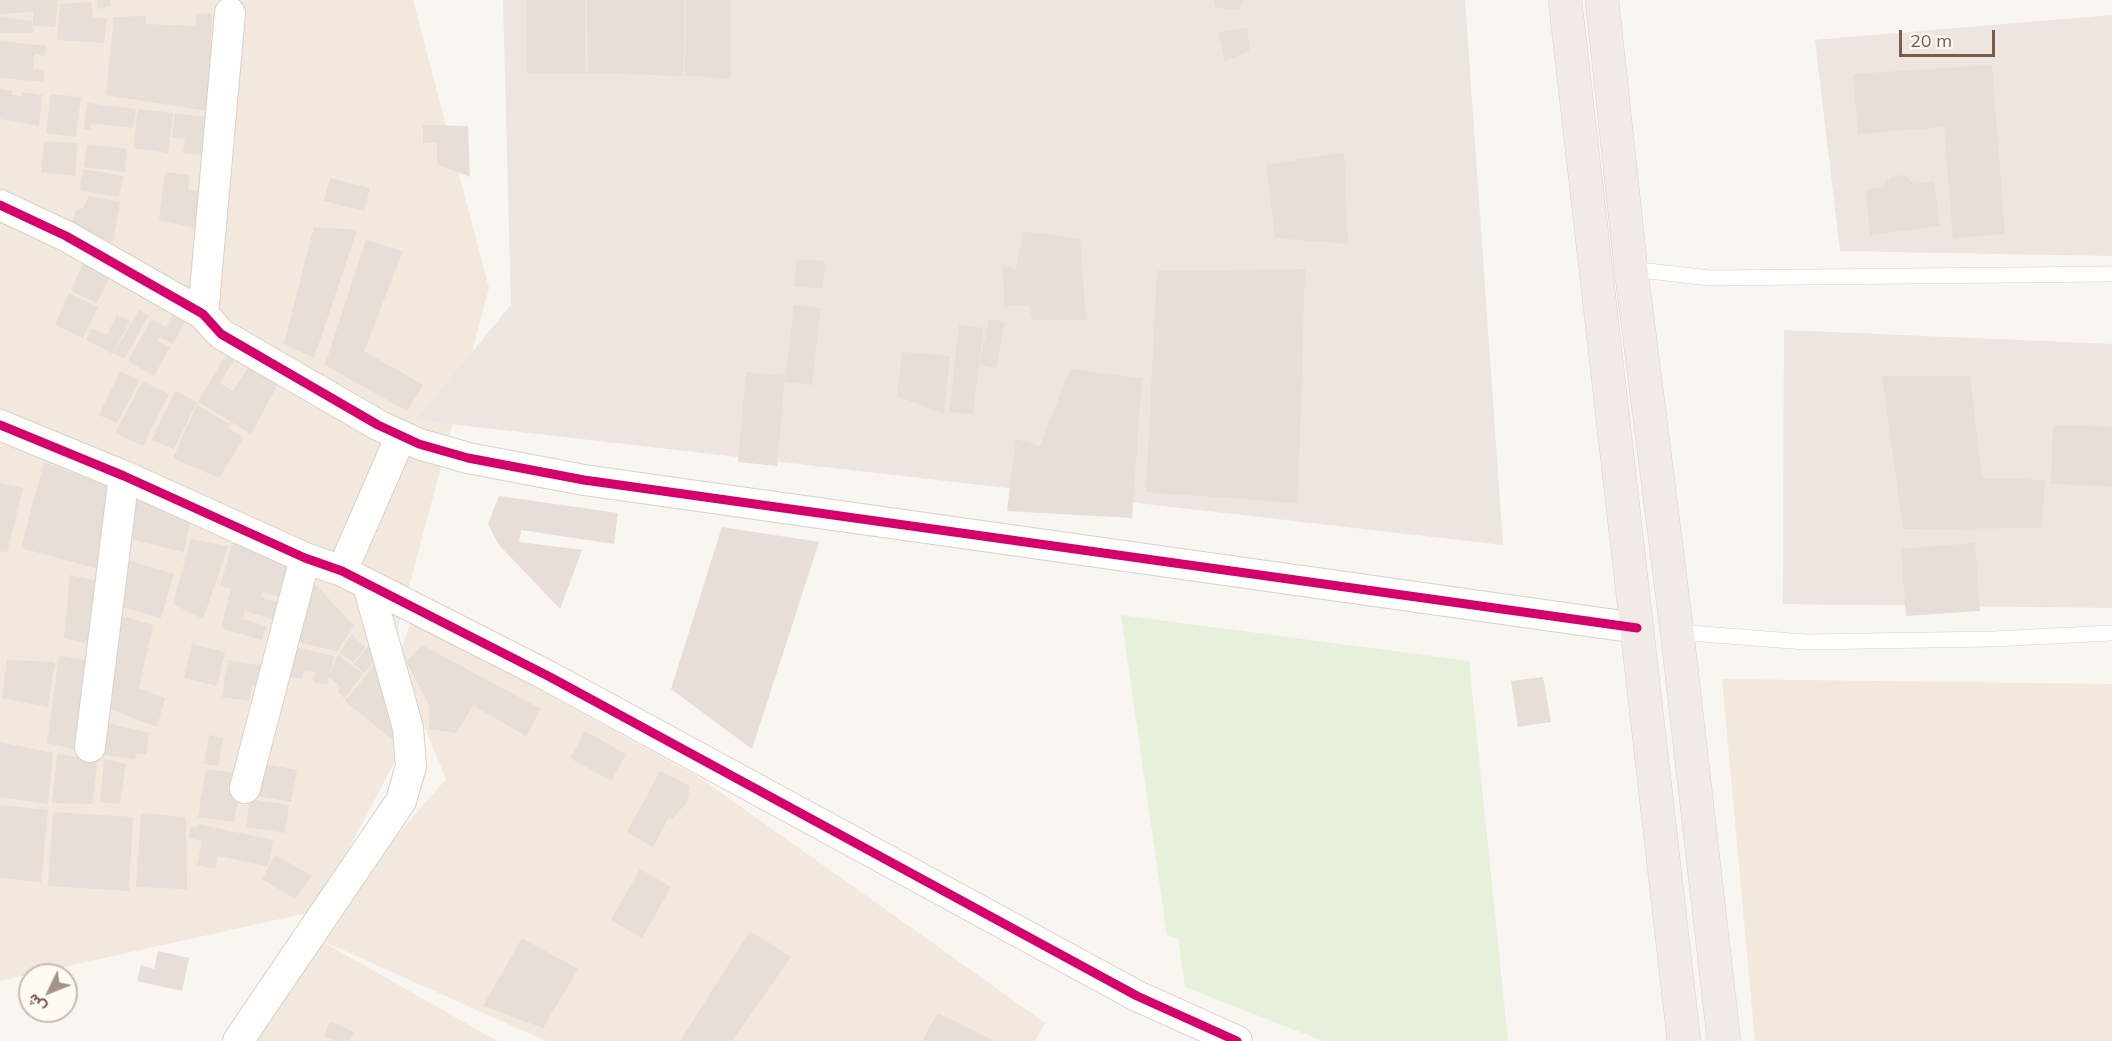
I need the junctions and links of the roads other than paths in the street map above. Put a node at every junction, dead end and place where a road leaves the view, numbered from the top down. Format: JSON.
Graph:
{"nodes":[{"id":1,"x":1565,"y":0,"type":"edge"},
{"id":2,"x":1602,"y":0,"type":"edge"},
{"id":3,"x":230,"y":13,"type":"dead end"},
{"id":4,"x":0,"y":206,"type":"edge"},
{"id":5,"x":1631,"y":270,"type":"junction"},
{"id":6,"x":2112,"y":274,"type":"edge"},
{"id":7,"x":203,"y":314,"type":"junction"},
{"id":8,"x":0,"y":425,"type":"edge"},
{"id":9,"x":401,"y":436,"type":"junction"},
{"id":10,"x":124,"y":476,"type":"junction"},
{"id":11,"x":305,"y":558,"type":"junction"},
{"id":12,"x":342,"y":571,"type":"junction"},
{"id":13,"x":368,"y":585,"type":"junction"},
{"id":14,"x":1637,"y":628,"type":"junction"},
{"id":15,"x":1677,"y":632,"type":"junction"},
{"id":16,"x":2112,"y":633,"type":"edge"},
{"id":17,"x":90,"y":747,"type":"dead end"},
{"id":18,"x":245,"y":788,"type":"dead end"},
{"id":19,"x":238,"y":1041,"type":"edge"},
{"id":20,"x":1237,"y":1041,"type":"edge"},
{"id":21,"x":1684,"y":1041,"type":"edge"},
{"id":22,"x":1724,"y":1041,"type":"edge"}],
"edges":[{"from":1,"to":14,"type":"highway"},
{"from":2,"to":5,"type":"highway"},
{"from":3,"to":7,"type":"street"},
{"from":4,"to":7,"type":"street"},
{"from":5,"to":6,"type":"lane"},
{"from":5,"to":15,"type":"highway"},
{"from":7,"to":9,"type":"street"},
{"from":8,"to":10,"type":"street"},
{"from":9,"to":12,"type":"street"},
{"from":9,"to":14,"type":"street"},
{"from":10,"to":11,"type":"street"},
{"from":10,"to":17,"type":"street"},
{"from":11,"to":12,"type":"street"},
{"from":11,"to":18,"type":"street"},
{"from":12,"to":13,"type":"street"},
{"from":13,"to":19,"type":"street"},
{"from":13,"to":20,"type":"street"},
{"from":14,"to":21,"type":"highway"},
{"from":15,"to":16,"type":"lane"},
{"from":15,"to":22,"type":"highway"}]}
